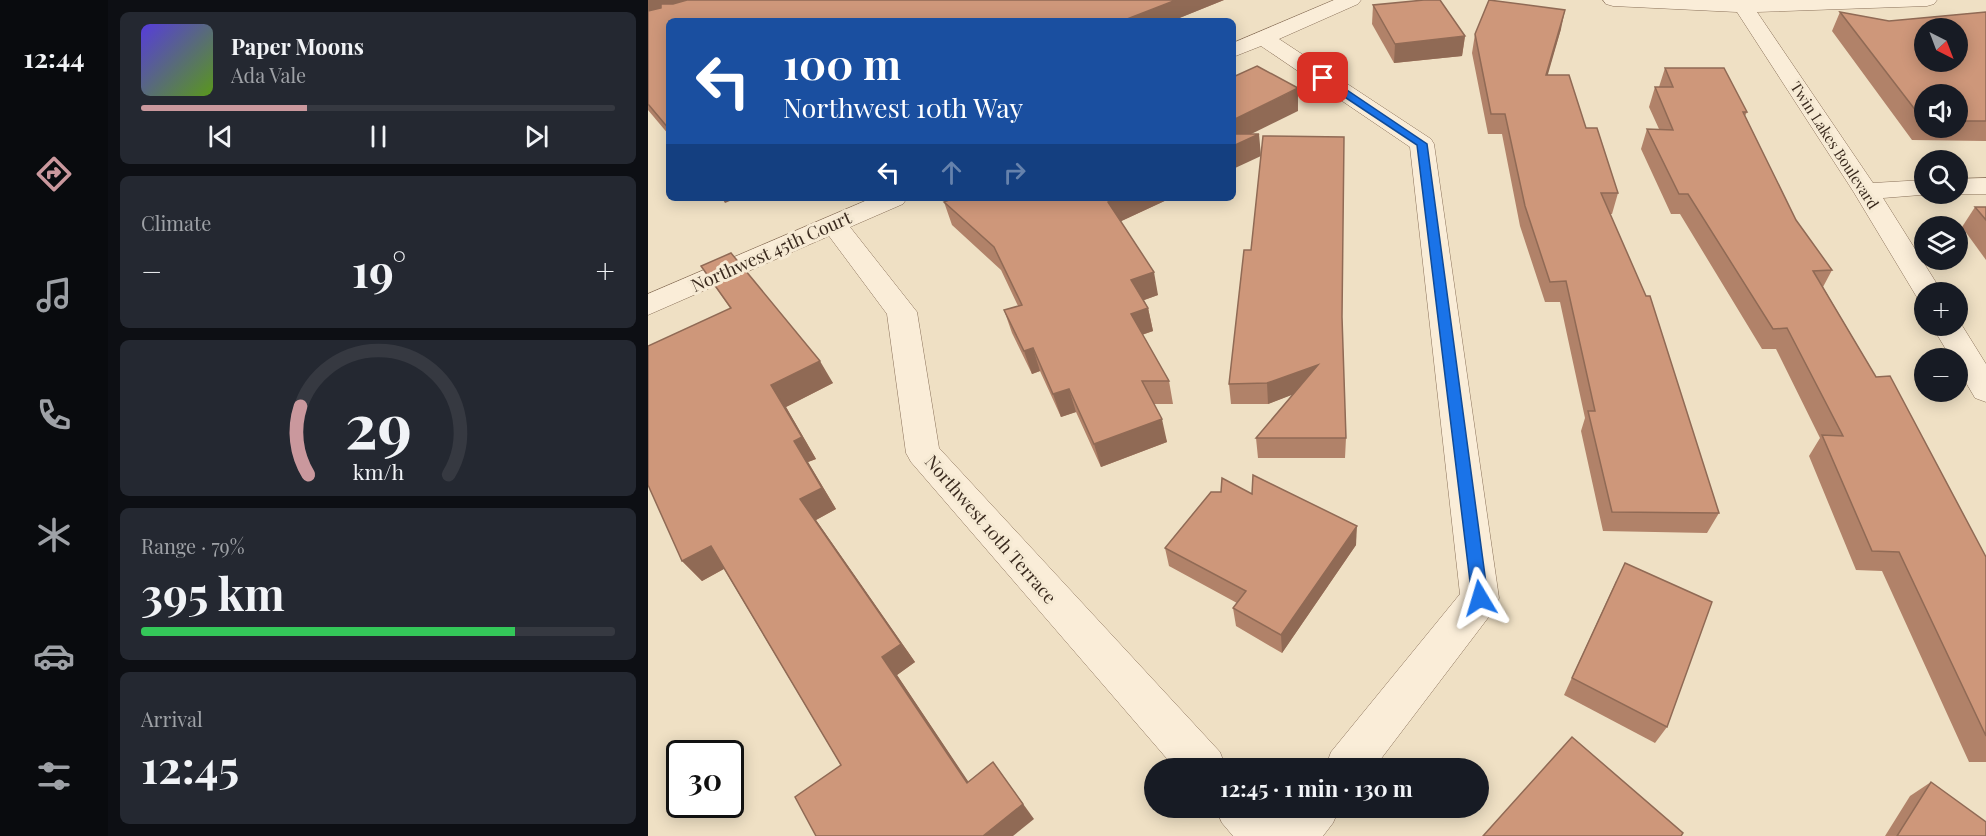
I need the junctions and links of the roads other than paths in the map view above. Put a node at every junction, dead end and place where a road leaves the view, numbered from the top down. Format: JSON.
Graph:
{"nodes":[{"id":1,"x":1351,"y":0,"type":"edge"},
{"id":2,"x":1613,"y":0,"type":"edge"},
{"id":3,"x":1927,"y":0,"type":"edge"},
{"id":4,"x":1742,"y":3,"type":"edge"},
{"id":5,"x":1263,"y":38,"type":"junction"},
{"id":6,"x":1236,"y":50,"type":"edge"},
{"id":7,"x":1986,"y":186,"type":"edge"},
{"id":8,"x":1968,"y":187,"type":"edge"},
{"id":9,"x":1914,"y":189,"type":"edge"},
{"id":10,"x":1866,"y":191,"type":"junction"},
{"id":11,"x":887,"y":201,"type":"edge"},
{"id":12,"x":834,"y":224,"type":"junction"},
{"id":13,"x":1922,"y":282,"type":"edge"},
{"id":14,"x":648,"y":305,"type":"edge"},
{"id":15,"x":1953,"y":336,"type":"edge"},
{"id":16,"x":1986,"y":390,"type":"edge"},
{"id":17,"x":1195,"y":758,"type":"edge"},
{"id":18,"x":1355,"y":758,"type":"edge"},
{"id":19,"x":1248,"y":818,"type":"edge"},
{"id":20,"x":1308,"y":818,"type":"edge"},
{"id":21,"x":1264,"y":836,"type":"edge"},
{"id":22,"x":1294,"y":836,"type":"edge"}],
"edges":[{"from":1,"to":5,"type":"street"},
{"from":2,"to":4,"type":"street"},
{"from":3,"to":4,"type":"street"},
{"from":4,"to":10,"type":"street","name":"Twin Lakes Boulevard"},
{"from":5,"to":6,"type":"street"},
{"from":5,"to":18,"type":"street"},
{"from":7,"to":8,"type":"street"},
{"from":9,"to":10,"type":"street"},
{"from":10,"to":13,"type":"street","name":"Twin Lakes Boulevard"},
{"from":11,"to":12,"type":"street","name":"Northwest 45th Court"},
{"from":12,"to":14,"type":"street","name":"Northwest 45th Court"},
{"from":12,"to":17,"type":"street","name":"Northwest 10th Terrace"},
{"from":15,"to":16,"type":"street"},
{"from":19,"to":21,"type":"street"},
{"from":20,"to":22,"type":"street"}]}
